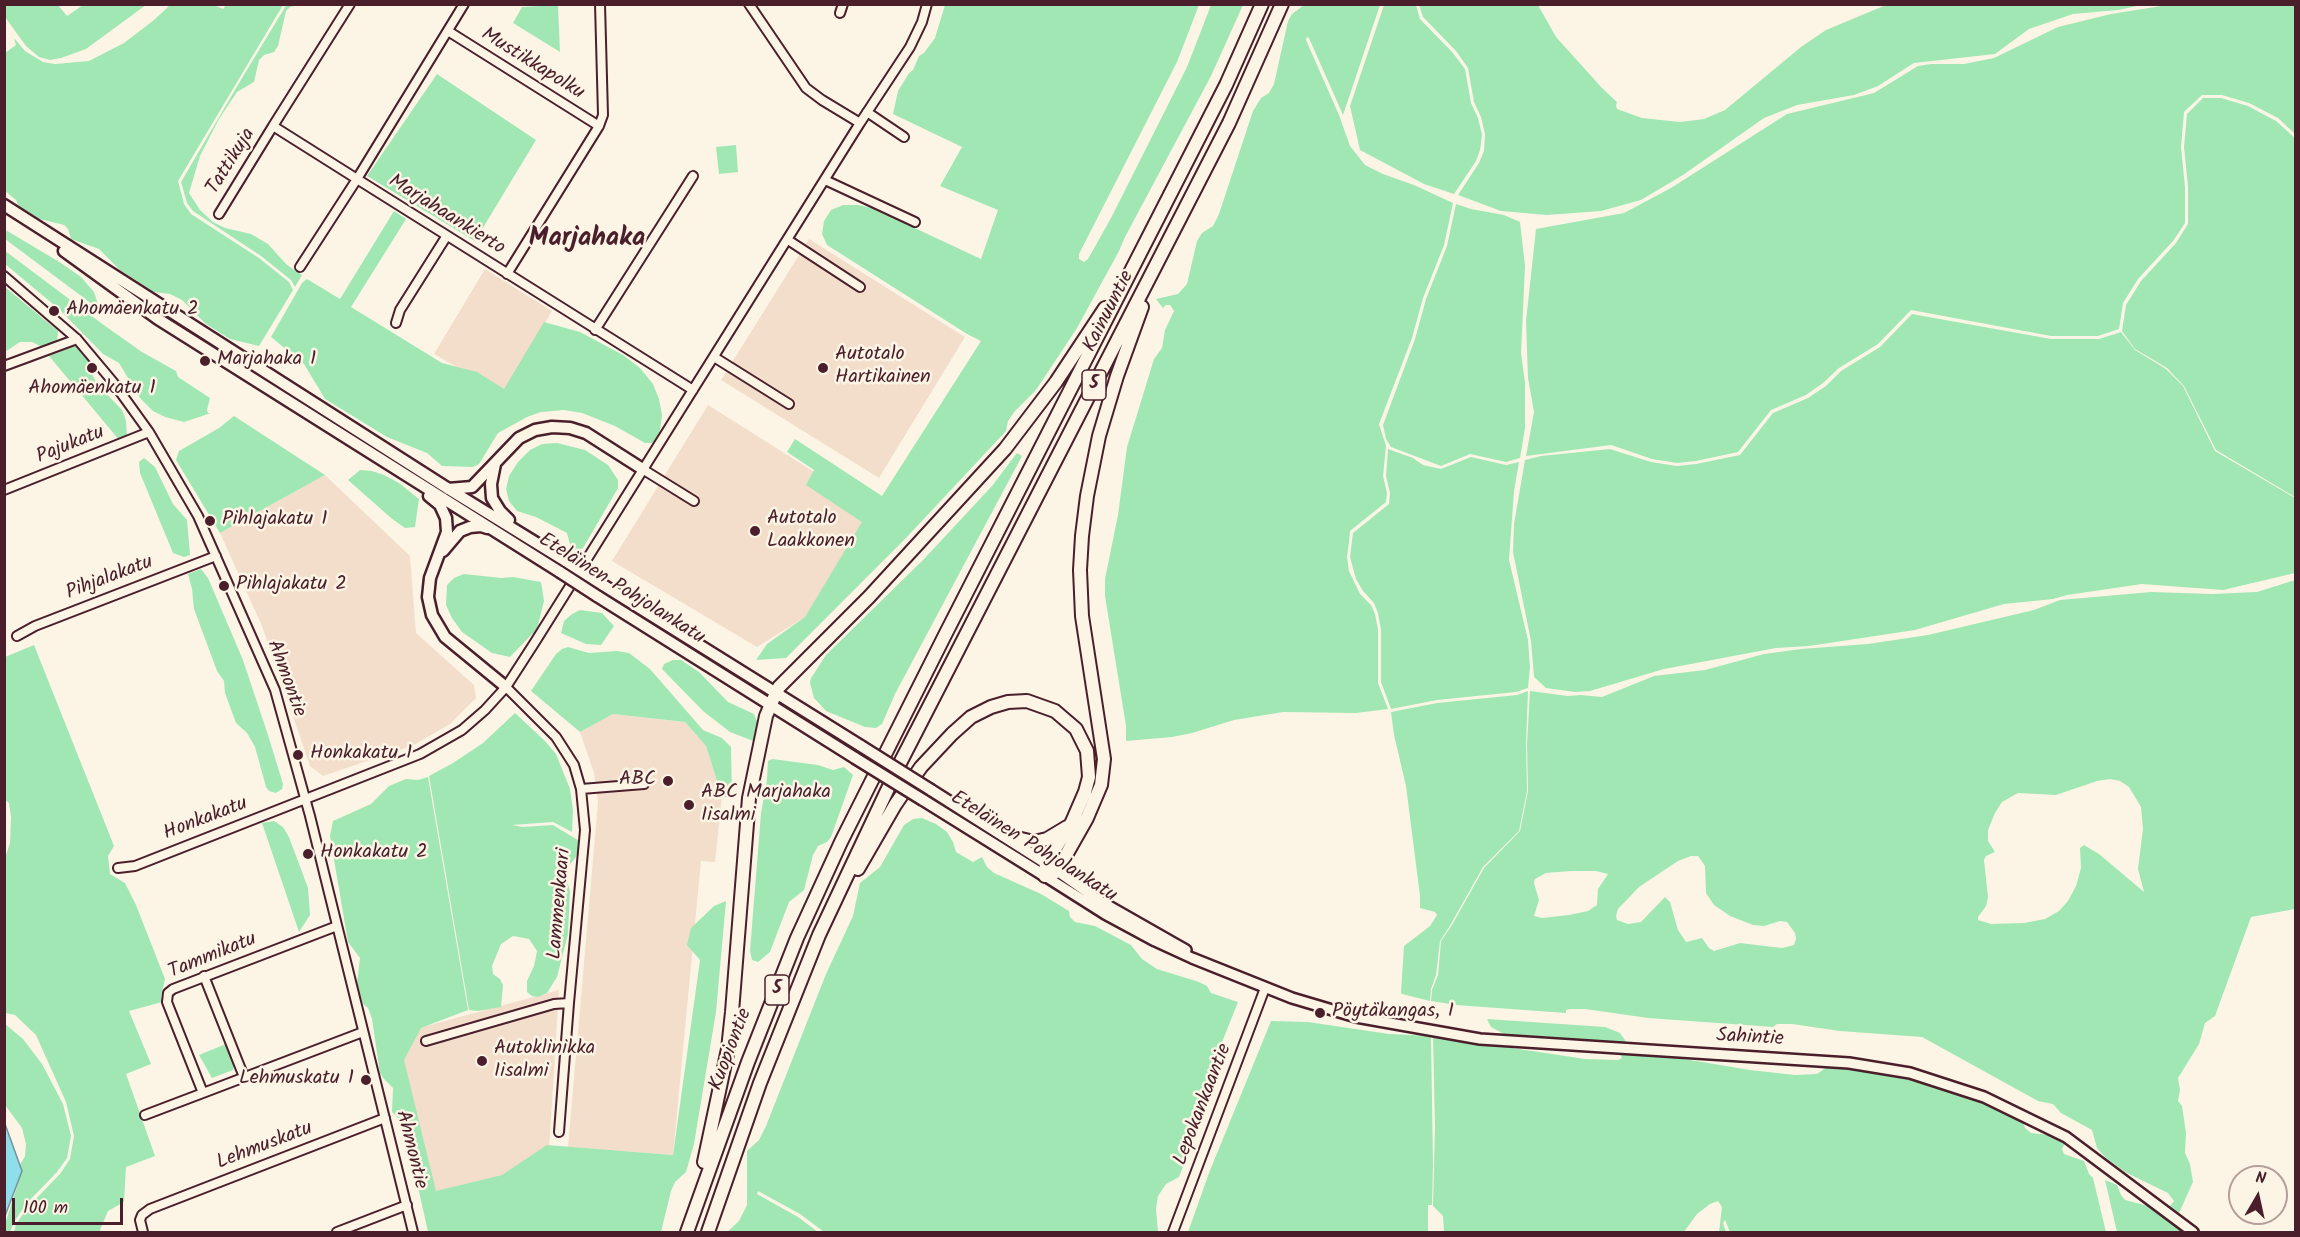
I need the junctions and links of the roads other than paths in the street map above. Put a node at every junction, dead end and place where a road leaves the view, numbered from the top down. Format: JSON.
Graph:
{"nodes":[{"id":1,"x":350,"y":4,"type":"edge"},
{"id":2,"x":464,"y":4,"type":"edge"},
{"id":3,"x":600,"y":4,"type":"edge"},
{"id":4,"x":749,"y":4,"type":"edge"},
{"id":5,"x":843,"y":4,"type":"edge"},
{"id":6,"x":927,"y":4,"type":"edge"},
{"id":7,"x":1262,"y":4,"type":"edge"},
{"id":8,"x":1282,"y":4,"type":"edge"},
{"id":9,"x":840,"y":13,"type":"dead end"},
{"id":10,"x":448,"y":31,"type":"junction"},
{"id":11,"x":867,"y":112,"type":"junction"},
{"id":12,"x":860,"y":123,"type":"junction"},
{"id":13,"x":273,"y":126,"type":"junction"},
{"id":14,"x":599,"y":126,"type":"junction"},
{"id":15,"x":904,"y":137,"type":"dead end"},
{"id":16,"x":693,"y":176,"type":"dead end"},
{"id":17,"x":357,"y":179,"type":"junction"},
{"id":18,"x":825,"y":180,"type":"junction"},
{"id":19,"x":7,"y":207,"type":"edge"},
{"id":20,"x":219,"y":214,"type":"dead end"},
{"id":21,"x":915,"y":222,"type":"dead end"},
{"id":22,"x":446,"y":237,"type":"junction"},
{"id":23,"x":788,"y":240,"type":"junction"},
{"id":24,"x":1141,"y":253,"type":"junction"},
{"id":25,"x":1156,"y":266,"type":"junction"},
{"id":26,"x":300,"y":267,"type":"dead end"},
{"id":27,"x":507,"y":274,"type":"junction"},
{"id":28,"x":4,"y":276,"type":"edge"},
{"id":29,"x":860,"y":287,"type":"dead end"},
{"id":30,"x":396,"y":323,"type":"dead end"},
{"id":31,"x":595,"y":330,"type":"junction"},
{"id":32,"x":77,"y":339,"type":"junction"},
{"id":33,"x":714,"y":357,"type":"junction"},
{"id":34,"x":4,"y":366,"type":"edge"},
{"id":35,"x":693,"y":390,"type":"junction"},
{"id":36,"x":789,"y":404,"type":"dead end"},
{"id":37,"x":149,"y":432,"type":"junction"},
{"id":38,"x":495,"y":464,"type":"junction"},
{"id":39,"x":644,"y":470,"type":"junction"},
{"id":40,"x":407,"y":476,"type":"junction"},
{"id":41,"x":447,"y":488,"type":"junction"},
{"id":42,"x":4,"y":490,"type":"edge"},
{"id":43,"x":693,"y":501,"type":"dead end"},
{"id":44,"x":494,"y":530,"type":"junction"},
{"id":45,"x":527,"y":536,"type":"junction"},
{"id":46,"x":439,"y":555,"type":"junction"},
{"id":47,"x":216,"y":556,"type":"junction"},
{"id":48,"x":17,"y":636,"type":"dead end"},
{"id":49,"x":506,"y":687,"type":"junction"},
{"id":50,"x":777,"y":692,"type":"junction"},
{"id":51,"x":771,"y":704,"type":"junction"},
{"id":52,"x":885,"y":754,"type":"joint"},
{"id":53,"x":900,"y":763,"type":"joint"},
{"id":54,"x":644,"y":784,"type":"dead end"},
{"id":55,"x":581,"y":789,"type":"junction"},
{"id":56,"x":305,"y":799,"type":"junction"},
{"id":57,"x":1072,"y":822,"type":"junction"},
{"id":58,"x":1004,"y":835,"type":"junction"},
{"id":59,"x":1046,"y":863,"type":"junction"},
{"id":60,"x":118,"y":867,"type":"dead end"},
{"id":61,"x":1057,"y":871,"type":"junction"},
{"id":62,"x":1045,"y":876,"type":"junction"},
{"id":63,"x":337,"y":926,"type":"junction"},
{"id":64,"x":819,"y":935,"type":"junction"},
{"id":65,"x":1230,"y":974,"type":"junction"},
{"id":66,"x":204,"y":976,"type":"junction"},
{"id":67,"x":1265,"y":988,"type":"junction"},
{"id":68,"x":569,"y":1003,"type":"junction"},
{"id":69,"x":363,"y":1032,"type":"junction"},
{"id":70,"x":426,"y":1041,"type":"dead end"},
{"id":71,"x":244,"y":1077,"type":"junction"},
{"id":72,"x":203,"y":1093,"type":"junction"},
{"id":73,"x":145,"y":1115,"type":"dead end"},
{"id":74,"x":385,"y":1118,"type":"junction"},
{"id":75,"x":559,"y":1132,"type":"dead end"},
{"id":76,"x":407,"y":1205,"type":"junction"},
{"id":77,"x":694,"y":1210,"type":"junction"},
{"id":78,"x":143,"y":1233,"type":"edge"},
{"id":79,"x":337,"y":1233,"type":"edge"},
{"id":80,"x":413,"y":1233,"type":"edge"},
{"id":81,"x":687,"y":1233,"type":"edge"},
{"id":82,"x":708,"y":1233,"type":"edge"},
{"id":83,"x":1173,"y":1233,"type":"edge"},
{"id":84,"x":2193,"y":1233,"type":"edge"}],
"edges":[{"from":1,"to":13,"type":"street","name":"Tattikuja"},
{"from":2,"to":10,"type":"street","name":"Marjahaankierto"},
{"from":3,"to":14,"type":"street"},
{"from":4,"to":12,"type":"street"},
{"from":5,"to":9,"type":"street"},
{"from":6,"to":11,"type":"street"},
{"from":7,"to":24,"type":"highway","name":"Kainuuntie","number":"5"},
{"from":8,"to":25,"type":"highway","name":"Kainuuntie","number":"5"},
{"from":10,"to":14,"type":"street","name":"Mustikkapolku"},
{"from":10,"to":17,"type":"street","name":"Marjahaankierto"},
{"from":11,"to":12,"type":"street"},
{"from":11,"to":15,"type":"street"},
{"from":12,"to":18,"type":"street"},
{"from":13,"to":17,"type":"street"},
{"from":13,"to":20,"type":"street","name":"Tattikuja"},
{"from":14,"to":27,"type":"street"},
{"from":16,"to":31,"type":"street"},
{"from":17,"to":22,"type":"street","name":"Marjahaankierto"},
{"from":17,"to":26,"type":"street"},
{"from":18,"to":21,"type":"street"},
{"from":18,"to":23,"type":"street"},
{"from":19,"to":40,"type":"main road","name":"Eteläinen Pohjolankatu"},
{"from":19,"to":41,"type":"main road","name":"Eteläinen Pohjolankatu"},
{"from":22,"to":27,"type":"street","name":"Marjahaankierto"},
{"from":22,"to":30,"type":"street"},
{"from":23,"to":29,"type":"street"},
{"from":23,"to":33,"type":"street"},
{"from":24,"to":50,"type":"highway"},
{"from":24,"to":52,"type":"highway","name":"Kainuuntie","number":"5"},
{"from":25,"to":53,"type":"highway","name":"Kainuuntie","number":"5"},
{"from":25,"to":61,"type":"highway"},
{"from":27,"to":31,"type":"street","name":"Marjahaankierto"},
{"from":28,"to":32,"type":"street","name":"Ahmontie"},
{"from":31,"to":35,"type":"street","name":"Marjahaankierto"},
{"from":32,"to":34,"type":"street"},
{"from":32,"to":37,"type":"street","name":"Ahmontie"},
{"from":33,"to":35,"type":"street"},
{"from":33,"to":36,"type":"street"},
{"from":35,"to":39,"type":"street"},
{"from":37,"to":42,"type":"street","name":"Pajukatu"},
{"from":37,"to":47,"type":"street","name":"Ahmontie"},
{"from":38,"to":39,"type":"main road"},
{"from":38,"to":41,"type":"main road"},
{"from":38,"to":45,"type":"main road"},
{"from":39,"to":43,"type":"street"},
{"from":39,"to":49,"type":"street"},
{"from":40,"to":44,"type":"main road","name":"Eteläinen Pohjolankatu"},
{"from":40,"to":46,"type":"main road"},
{"from":41,"to":45,"type":"main road","name":"Eteläinen Pohjolankatu"},
{"from":44,"to":46,"type":"main road"},
{"from":44,"to":51,"type":"main road","name":"Eteläinen Pohjolankatu","bridge":true},
{"from":45,"to":50,"type":"main road","name":"Eteläinen Pohjolankatu","bridge":true},
{"from":46,"to":49,"type":"main road"},
{"from":47,"to":48,"type":"street","name":"Pihjalakatu"},
{"from":47,"to":56,"type":"street","name":"Ahmontie"},
{"from":49,"to":55,"type":"street","name":"Lammenkaari"},
{"from":49,"to":56,"type":"street"},
{"from":50,"to":51,"type":"highway"},
{"from":50,"to":58,"type":"main road","name":"Eteläinen Pohjolankatu","bridge":true},
{"from":51,"to":62,"type":"main road","name":"Eteläinen Pohjolankatu","bridge":true},
{"from":51,"to":77,"type":"highway"},
{"from":52,"to":77,"type":"highway","name":"Kuopiontie","number":"5"},
{"from":53,"to":64,"type":"highway","name":"Kuopiontie","number":"5"},
{"from":54,"to":55,"type":"street"},
{"from":55,"to":68,"type":"street","name":"Lammenkaari"},
{"from":56,"to":60,"type":"street","name":"Honkakatu"},
{"from":56,"to":63,"type":"street","name":"Ahmontie"},
{"from":57,"to":58,"type":"highway"},
{"from":57,"to":59,"type":"highway"},
{"from":57,"to":64,"type":"highway"},
{"from":58,"to":59,"type":"main road","name":"Eteläinen Pohjolankatu"},
{"from":59,"to":61,"type":"main road","name":"Eteläinen Pohjolankatu"},
{"from":59,"to":62,"type":"highway"},
{"from":61,"to":62,"type":"highway"},
{"from":61,"to":65,"type":"street","name":"Eteläinen Pohjolankatu"},
{"from":62,"to":65,"type":"street","name":"Eteläinen Pohjolankatu"},
{"from":63,"to":66,"type":"street","name":"Tammikatu"},
{"from":63,"to":69,"type":"street","name":"Ahmontie"},
{"from":64,"to":82,"type":"highway","name":"Kuopiontie","number":"5"},
{"from":65,"to":67,"type":"street","name":"Eteläinen Pohjolankatu"},
{"from":66,"to":71,"type":"street"},
{"from":66,"to":72,"type":"street","name":"Tammikatu"},
{"from":67,"to":83,"type":"street","name":"Lepokankaantie"},
{"from":67,"to":84,"type":"street","name":"Sahintie"},
{"from":68,"to":70,"type":"street"},
{"from":68,"to":75,"type":"street","name":"Lammenkaari"},
{"from":69,"to":71,"type":"street"},
{"from":69,"to":74,"type":"street","name":"Ahmontie"},
{"from":71,"to":72,"type":"street"},
{"from":72,"to":73,"type":"street"},
{"from":74,"to":76,"type":"street","name":"Ahmontie"},
{"from":74,"to":78,"type":"street","name":"Lehmuskatu"},
{"from":76,"to":79,"type":"street"},
{"from":76,"to":80,"type":"street","name":"Ahmontie"},
{"from":77,"to":81,"type":"highway","name":"Kuopiontie","number":"5"}]}
